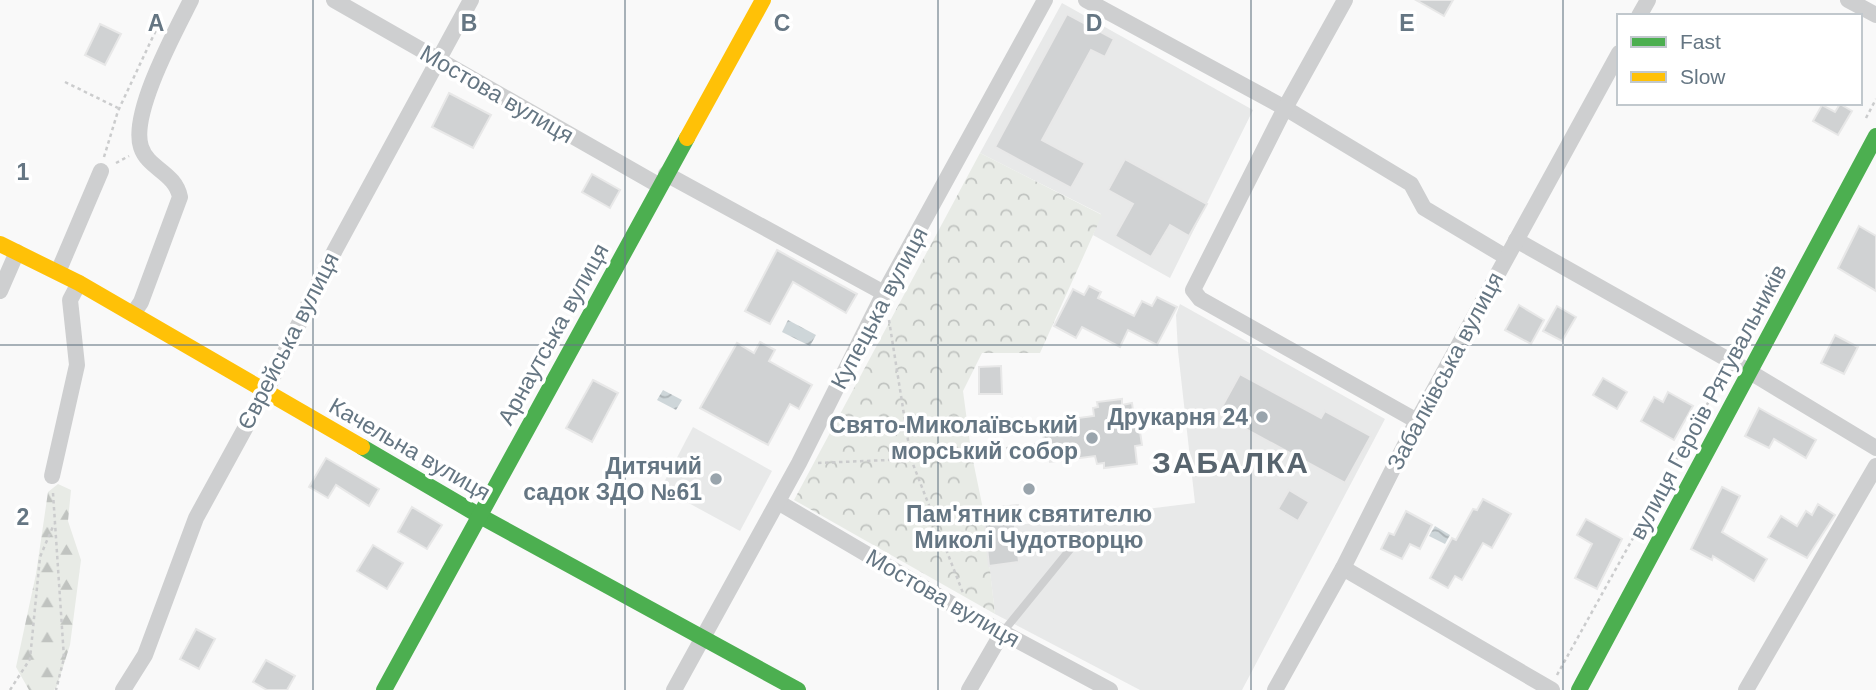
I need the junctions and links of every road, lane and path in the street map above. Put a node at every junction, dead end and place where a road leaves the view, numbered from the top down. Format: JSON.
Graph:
{"nodes":[{"id":1,"x":191,"y":0,"type":"edge"},
{"id":2,"x":334,"y":0,"type":"edge"},
{"id":3,"x":471,"y":0,"type":"edge"},
{"id":4,"x":762,"y":0,"type":"edge"},
{"id":5,"x":1045,"y":0,"type":"edge"},
{"id":6,"x":1086,"y":0,"type":"edge"},
{"id":7,"x":1345,"y":0,"type":"edge"},
{"id":8,"x":1848,"y":0,"type":"edge"},
{"id":9,"x":1876,"y":15,"type":"edge"},
{"id":10,"x":161,"y":22,"type":"dead end"},
{"id":11,"x":1617,"y":57,"type":"edge"},
{"id":12,"x":437,"y":61,"type":"junction"},
{"id":13,"x":65,"y":82,"type":"dead end"},
{"id":14,"x":1285,"y":108,"type":"junction"},
{"id":15,"x":119,"y":109,"type":"junction"},
{"id":16,"x":1876,"y":136,"type":"edge"},
{"id":17,"x":141,"y":149,"type":"junction"},
{"id":18,"x":101,"y":171,"type":"junction"},
{"id":19,"x":663,"y":180,"type":"junction"},
{"id":20,"x":1516,"y":240,"type":"junction"},
{"id":21,"x":0,"y":244,"type":"edge"},
{"id":22,"x":17,"y":252,"type":"junction"},
{"id":23,"x":1506,"y":257,"type":"junction"},
{"id":24,"x":58,"y":272,"type":"junction"},
{"id":25,"x":79,"y":283,"type":"junction"},
{"id":26,"x":0,"y":291,"type":"edge"},
{"id":27,"x":884,"y":293,"type":"junction"},
{"id":28,"x":133,"y":314,"type":"junction"},
{"id":29,"x":889,"y":321,"type":"dead end"},
{"id":30,"x":1731,"y":361,"type":"junction"},
{"id":31,"x":1750,"y":372,"type":"junction"},
{"id":32,"x":265,"y":391,"type":"junction"},
{"id":33,"x":1417,"y":421,"type":"junction"},
{"id":34,"x":1044,"y":444,"type":"dead end"},
{"id":35,"x":1876,"y":448,"type":"edge"},
{"id":36,"x":911,"y":459,"type":"junction"},
{"id":37,"x":799,"y":463,"type":"junction"},
{"id":38,"x":1876,"y":466,"type":"edge"},
{"id":39,"x":52,"y":476,"type":"joint"},
{"id":40,"x":778,"y":502,"type":"junction"},
{"id":41,"x":480,"y":516,"type":"junction"},
{"id":42,"x":55,"y":522,"type":"junction"},
{"id":43,"x":1072,"y":547,"type":"dead end"},
{"id":44,"x":1343,"y":568,"type":"junction"},
{"id":45,"x":972,"y":616,"type":"junction"},
{"id":46,"x":1002,"y":632,"type":"junction"},
{"id":47,"x":703,"y":638,"type":"junction"},
{"id":48,"x":1551,"y":689,"type":"edge"},
{"id":49,"x":10,"y":690,"type":"edge"},
{"id":50,"x":56,"y":690,"type":"edge"},
{"id":51,"x":123,"y":690,"type":"edge"},
{"id":52,"x":384,"y":690,"type":"edge"},
{"id":53,"x":674,"y":690,"type":"edge"},
{"id":54,"x":798,"y":690,"type":"edge"},
{"id":55,"x":969,"y":690,"type":"edge"},
{"id":56,"x":1110,"y":690,"type":"edge"},
{"id":57,"x":1275,"y":690,"type":"edge"},
{"id":58,"x":1579,"y":690,"type":"edge"},
{"id":59,"x":1746,"y":690,"type":"edge"}],
"edges":[{"from":1,"to":17,"type":"street"},
{"from":2,"to":12,"type":"street","name":"Мостова вулиця"},
{"from":3,"to":12,"type":"street","name":"Єврейська вулиця"},
{"from":4,"to":19,"type":"street","name":"Арнаутська вулиця"},
{"from":5,"to":27,"type":"street","name":"Купецька вулиця"},
{"from":6,"to":14,"type":"street"},
{"from":7,"to":14,"type":"street"},
{"from":8,"to":9,"type":"street"},
{"from":10,"to":15,"type":"path"},
{"from":11,"to":20,"type":"street","name":"Забалківська вулиця"},
{"from":12,"to":19,"type":"street","name":"Мостова вулиця"},
{"from":12,"to":32,"type":"street","name":"Єврейська вулиця"},
{"from":13,"to":15,"type":"path"},
{"from":14,"to":23,"type":"street"},
{"from":14,"to":33,"type":"street"},
{"from":15,"to":18,"type":"path"},
{"from":16,"to":31,"type":"street","name":"вулиця Героїв Рятувальників"},
{"from":17,"to":18,"type":"path"},
{"from":17,"to":28,"type":"street"},
{"from":18,"to":24,"type":"street"},
{"from":19,"to":27,"type":"street","name":"Мостова вулиця"},
{"from":19,"to":41,"type":"street","name":"Арнаутська вулиця"},
{"from":20,"to":23,"type":"street","name":"Забалківська вулиця"},
{"from":20,"to":30,"type":"street"},
{"from":21,"to":22,"type":"street","name":"Качельна вулиця"},
{"from":22,"to":24,"type":"street","name":"Качельна вулиця"},
{"from":22,"to":26,"type":"street"},
{"from":23,"to":33,"type":"street","name":"Забалківська вулиця"},
{"from":24,"to":25,"type":"street","name":"Качельна вулиця"},
{"from":25,"to":28,"type":"street","name":"Качельна вулиця"},
{"from":25,"to":39,"type":"street"},
{"from":27,"to":37,"type":"street","name":"Купецька вулиця"},
{"from":28,"to":32,"type":"street","name":"Качельна вулиця"},
{"from":29,"to":36,"type":"path"},
{"from":30,"to":31,"type":"street"},
{"from":30,"to":48,"type":"path"},
{"from":31,"to":35,"type":"street"},
{"from":31,"to":58,"type":"street","name":"вулиця Героїв Рятувальників"},
{"from":32,"to":41,"type":"street","name":"Качельна вулиця"},
{"from":32,"to":51,"type":"street","name":"Єврейська вулиця"},
{"from":33,"to":44,"type":"street","name":"Забалківська вулиця"},
{"from":34,"to":36,"type":"path"},
{"from":36,"to":37,"type":"path"},
{"from":36,"to":45,"type":"path"},
{"from":37,"to":40,"type":"street","name":"Купецька вулиця"},
{"from":38,"to":59,"type":"street"},
{"from":39,"to":42,"type":"path"},
{"from":40,"to":45,"type":"street","name":"Мостова вулиця"},
{"from":40,"to":47,"type":"street","name":"Купецька вулиця"},
{"from":41,"to":47,"type":"street","name":"Качельна вулиця"},
{"from":41,"to":52,"type":"street","name":"Арнаутська вулиця"},
{"from":42,"to":49,"type":"path"},
{"from":42,"to":50,"type":"path"},
{"from":43,"to":46,"type":"lane"},
{"from":44,"to":48,"type":"street"},
{"from":44,"to":57,"type":"street","name":"Забалківська вулиця"},
{"from":45,"to":46,"type":"street","name":"Мостова вулиця"},
{"from":46,"to":55,"type":"street"},
{"from":46,"to":56,"type":"street","name":"Мостова вулиця"},
{"from":47,"to":53,"type":"street","name":"Купецька вулиця"},
{"from":47,"to":54,"type":"street","name":"Качельна вулиця"}]}
